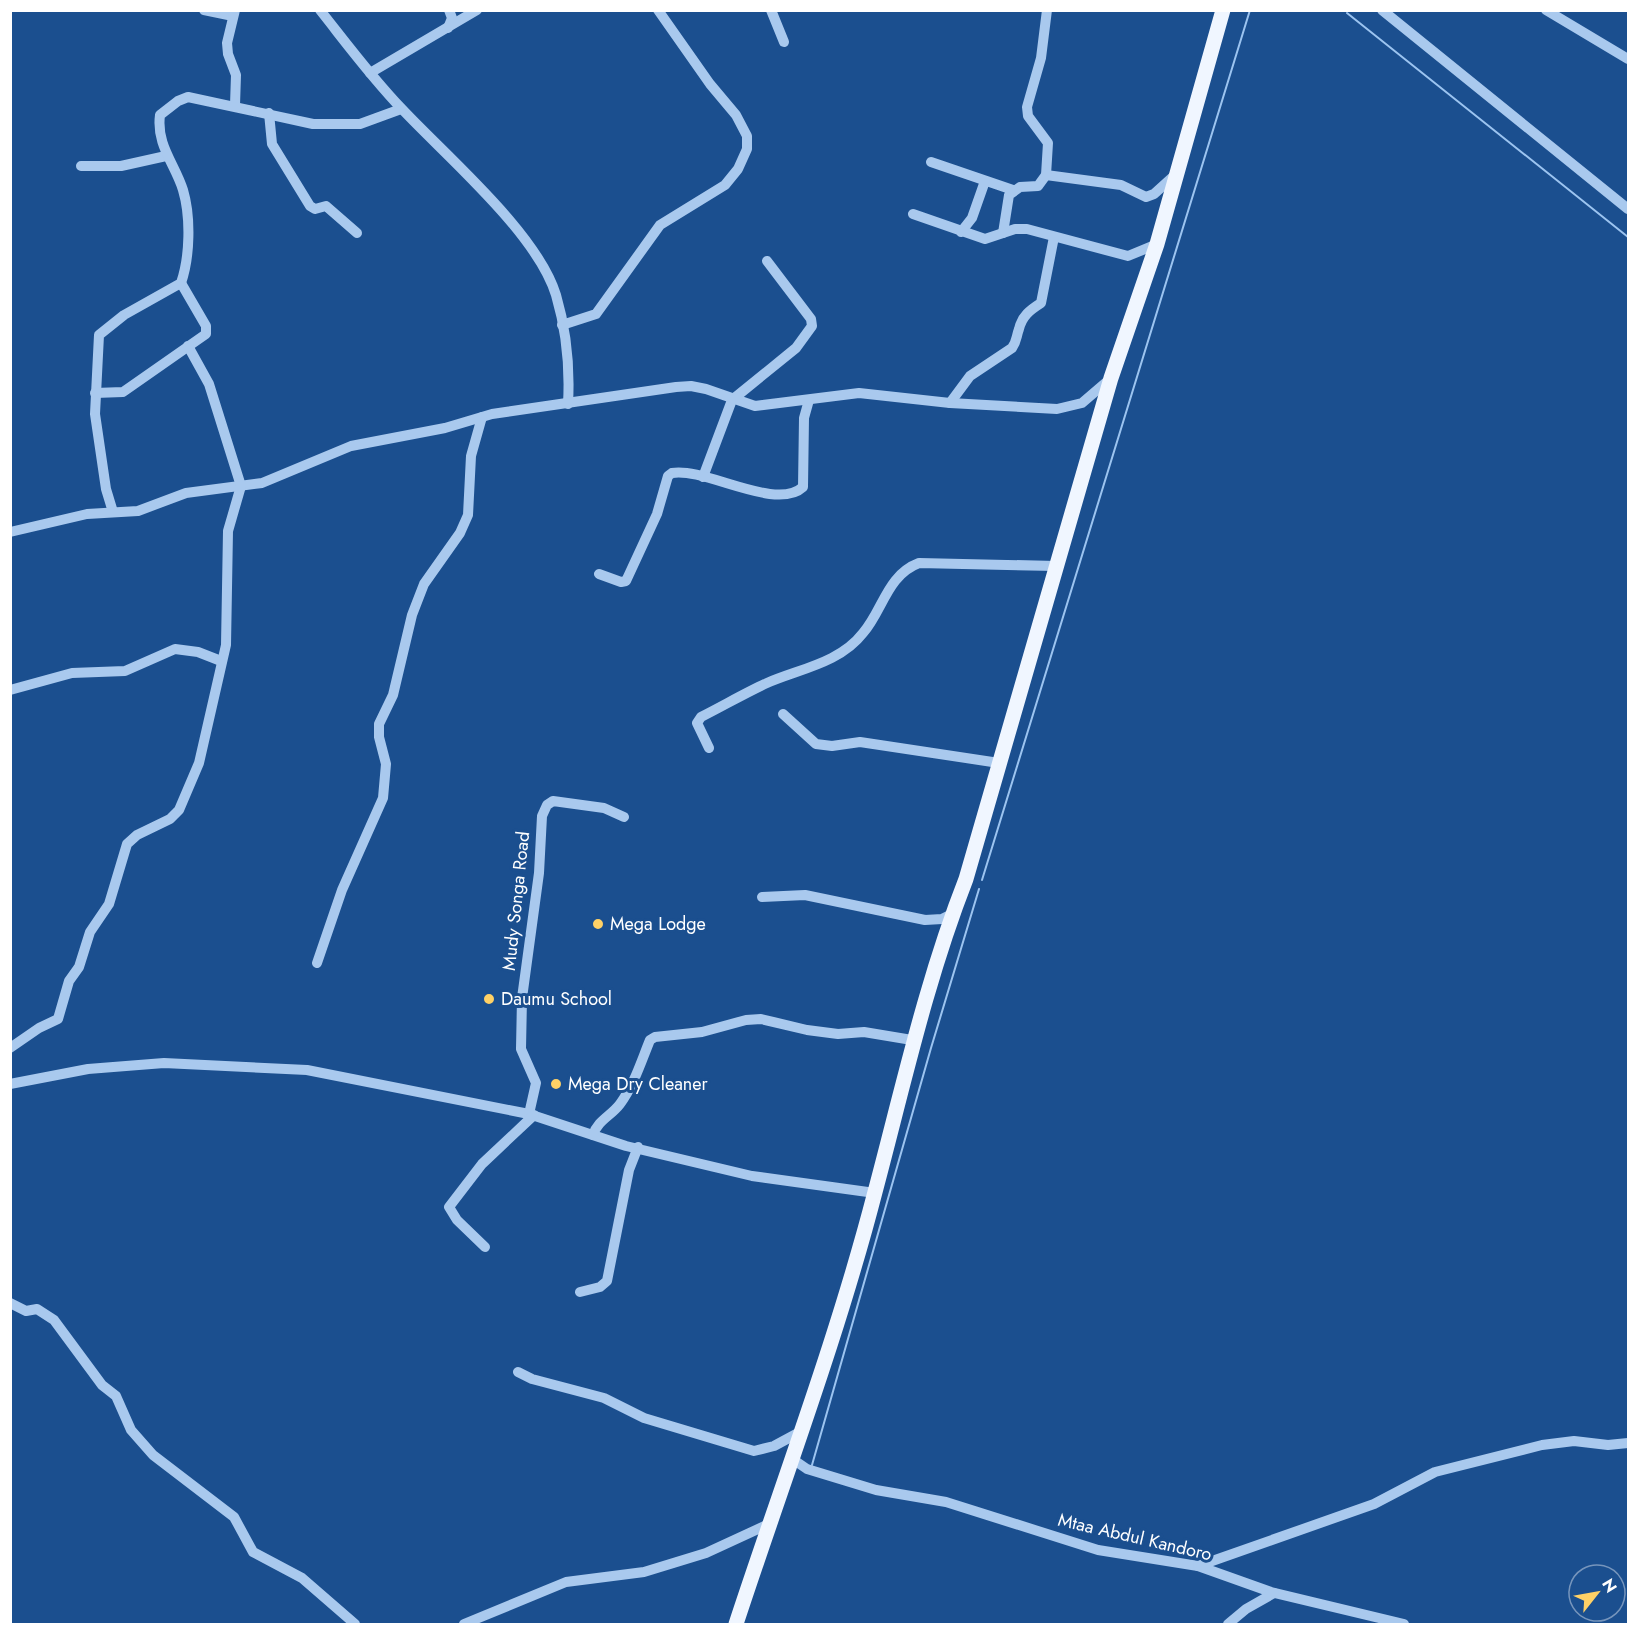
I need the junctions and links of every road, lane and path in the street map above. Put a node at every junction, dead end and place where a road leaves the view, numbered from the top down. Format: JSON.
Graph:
{"nodes":[{"id":1,"x":204,"y":10,"type":"edge"},
{"id":2,"x":320,"y":10,"type":"edge"},
{"id":3,"x":449,"y":10,"type":"edge"},
{"id":4,"x":477,"y":10,"type":"edge"},
{"id":5,"x":658,"y":10,"type":"edge"},
{"id":6,"x":771,"y":10,"type":"edge"},
{"id":7,"x":1047,"y":10,"type":"edge"},
{"id":8,"x":1223,"y":10,"type":"edge"},
{"id":9,"x":1382,"y":10,"type":"edge"},
{"id":10,"x":1546,"y":10,"type":"edge"},
{"id":11,"x":234,"y":14,"type":"edge"},
{"id":12,"x":448,"y":28,"type":"junction"},
{"id":13,"x":784,"y":42,"type":"dead end"},
{"id":14,"x":1629,"y":58,"type":"edge"},
{"id":15,"x":370,"y":73,"type":"junction"},
{"id":16,"x":235,"y":105,"type":"junction"},
{"id":17,"x":401,"y":109,"type":"junction"},
{"id":18,"x":269,"y":113,"type":"junction"},
{"id":19,"x":166,"y":156,"type":"junction"},
{"id":20,"x":931,"y":162,"type":"dead end"},
{"id":21,"x":81,"y":166,"type":"dead end"},
{"id":22,"x":1046,"y":174,"type":"junction"},
{"id":23,"x":1175,"y":175,"type":"junction"},
{"id":24,"x":985,"y":182,"type":"junction"},
{"id":25,"x":1013,"y":190,"type":"junction"},
{"id":26,"x":1629,"y":209,"type":"edge"},
{"id":27,"x":913,"y":214,"type":"dead end"},
{"id":28,"x":961,"y":232,"type":"junction"},
{"id":29,"x":357,"y":233,"type":"dead end"},
{"id":30,"x":1003,"y":233,"type":"junction"},
{"id":31,"x":1054,"y":237,"type":"junction"},
{"id":32,"x":1156,"y":244,"type":"junction"},
{"id":33,"x":767,"y":261,"type":"dead end"},
{"id":34,"x":181,"y":283,"type":"junction"},
{"id":35,"x":562,"y":325,"type":"junction"},
{"id":36,"x":188,"y":346,"type":"junction"},
{"id":37,"x":1111,"y":378,"type":"junction"},
{"id":38,"x":570,"y":379,"type":"junction"},
{"id":39,"x":94,"y":393,"type":"junction"},
{"id":40,"x":583,"y":400,"type":"junction"},
{"id":41,"x":732,"y":400,"type":"junction"},
{"id":42,"x":809,"y":400,"type":"junction"},
{"id":43,"x":950,"y":403,"type":"junction"},
{"id":44,"x":568,"y":404,"type":"junction"},
{"id":45,"x":482,"y":417,"type":"junction"},
{"id":46,"x":703,"y":477,"type":"junction"},
{"id":47,"x":241,"y":486,"type":"junction"},
{"id":48,"x":113,"y":512,"type":"junction"},
{"id":49,"x":10,"y":532,"type":"edge"},
{"id":50,"x":1056,"y":566,"type":"junction"},
{"id":51,"x":599,"y":574,"type":"dead end"},
{"id":52,"x":221,"y":661,"type":"junction"},
{"id":53,"x":10,"y":690,"type":"edge"},
{"id":54,"x":783,"y":714,"type":"dead end"},
{"id":55,"x":709,"y":747,"type":"dead end"},
{"id":56,"x":999,"y":763,"type":"junction"},
{"id":57,"x":624,"y":817,"type":"dead end"},
{"id":58,"x":762,"y":897,"type":"dead end"},
{"id":59,"x":952,"y":914,"type":"junction"},
{"id":60,"x":317,"y":963,"type":"dead end"},
{"id":61,"x":912,"y":1040,"type":"junction"},
{"id":62,"x":10,"y":1048,"type":"edge"},
{"id":63,"x":10,"y":1084,"type":"edge"},
{"id":64,"x":531,"y":1115,"type":"junction"},
{"id":65,"x":593,"y":1135,"type":"junction"},
{"id":66,"x":638,"y":1147,"type":"junction"},
{"id":67,"x":875,"y":1193,"type":"junction"},
{"id":68,"x":485,"y":1247,"type":"dead end"},
{"id":69,"x":580,"y":1292,"type":"dead end"},
{"id":70,"x":10,"y":1303,"type":"edge"},
{"id":71,"x":518,"y":1372,"type":"dead end"},
{"id":72,"x":800,"y":1432,"type":"junction"},
{"id":73,"x":1629,"y":1443,"type":"edge"},
{"id":74,"x":791,"y":1458,"type":"junction"},
{"id":75,"x":769,"y":1524,"type":"junction"},
{"id":76,"x":1198,"y":1566,"type":"junction"},
{"id":77,"x":1274,"y":1593,"type":"junction"},
{"id":78,"x":1369,"y":1620,"type":"edge"},
{"id":79,"x":355,"y":1624,"type":"edge"},
{"id":80,"x":464,"y":1624,"type":"edge"},
{"id":81,"x":736,"y":1624,"type":"edge"},
{"id":82,"x":1228,"y":1624,"type":"edge"},
{"id":83,"x":1404,"y":1624,"type":"edge"}],
"edges":[{"from":1,"to":11,"type":"street"},
{"from":2,"to":15,"type":"street"},
{"from":3,"to":12,"type":"street"},
{"from":4,"to":12,"type":"street"},
{"from":5,"to":35,"type":"street"},
{"from":6,"to":13,"type":"street"},
{"from":7,"to":22,"type":"street"},
{"from":8,"to":23,"type":"main road"},
{"from":9,"to":26,"type":"street"},
{"from":10,"to":14,"type":"street"},
{"from":11,"to":16,"type":"street"},
{"from":12,"to":15,"type":"street"},
{"from":15,"to":17,"type":"street"},
{"from":16,"to":18,"type":"street"},
{"from":16,"to":19,"type":"street"},
{"from":17,"to":18,"type":"street"},
{"from":17,"to":35,"type":"street"},
{"from":18,"to":29,"type":"street"},
{"from":19,"to":21,"type":"street"},
{"from":19,"to":34,"type":"street"},
{"from":20,"to":24,"type":"street"},
{"from":22,"to":23,"type":"street"},
{"from":22,"to":25,"type":"street"},
{"from":23,"to":32,"type":"main road"},
{"from":24,"to":25,"type":"street"},
{"from":24,"to":28,"type":"street"},
{"from":25,"to":30,"type":"street"},
{"from":27,"to":28,"type":"street"},
{"from":28,"to":30,"type":"street"},
{"from":30,"to":31,"type":"street"},
{"from":31,"to":32,"type":"street"},
{"from":31,"to":43,"type":"street"},
{"from":32,"to":37,"type":"main road"},
{"from":33,"to":41,"type":"street"},
{"from":34,"to":36,"type":"street"},
{"from":34,"to":39,"type":"street"},
{"from":35,"to":38,"type":"street"},
{"from":36,"to":39,"type":"street"},
{"from":36,"to":47,"type":"street"},
{"from":37,"to":43,"type":"street"},
{"from":37,"to":50,"type":"main road"},
{"from":38,"to":40,"type":"street"},
{"from":38,"to":44,"type":"street"},
{"from":39,"to":48,"type":"street"},
{"from":40,"to":41,"type":"street"},
{"from":40,"to":44,"type":"street"},
{"from":41,"to":42,"type":"street"},
{"from":41,"to":46,"type":"street"},
{"from":42,"to":43,"type":"street"},
{"from":42,"to":46,"type":"street"},
{"from":44,"to":45,"type":"street"},
{"from":45,"to":47,"type":"street"},
{"from":45,"to":60,"type":"street"},
{"from":46,"to":51,"type":"street"},
{"from":47,"to":48,"type":"street"},
{"from":47,"to":52,"type":"street"},
{"from":48,"to":49,"type":"street"},
{"from":50,"to":55,"type":"street"},
{"from":50,"to":56,"type":"main road"},
{"from":52,"to":53,"type":"street"},
{"from":52,"to":62,"type":"street"},
{"from":54,"to":56,"type":"street"},
{"from":56,"to":59,"type":"main road"},
{"from":57,"to":64,"type":"street","name":"Mudy Songa Road"},
{"from":58,"to":59,"type":"street"},
{"from":59,"to":61,"type":"main road"},
{"from":61,"to":65,"type":"street"},
{"from":61,"to":67,"type":"main road"},
{"from":63,"to":64,"type":"street"},
{"from":64,"to":65,"type":"street"},
{"from":64,"to":68,"type":"street"},
{"from":65,"to":66,"type":"street"},
{"from":66,"to":67,"type":"street"},
{"from":66,"to":69,"type":"street"},
{"from":67,"to":72,"type":"main road"},
{"from":70,"to":79,"type":"street"},
{"from":71,"to":72,"type":"street"},
{"from":72,"to":74,"type":"main road"},
{"from":73,"to":76,"type":"street"},
{"from":74,"to":75,"type":"main road"},
{"from":74,"to":76,"type":"street","name":"Mtaa Abdul Kandoro"},
{"from":75,"to":80,"type":"street"},
{"from":75,"to":81,"type":"main road"},
{"from":76,"to":77,"type":"street","name":"Mtaa Abdul Kandoro"},
{"from":77,"to":78,"type":"street","name":"Mtaa Abdul Kandoro"},
{"from":77,"to":82,"type":"street"},
{"from":78,"to":83,"type":"street","name":"Mtaa Abdul Kandoro"}]}
